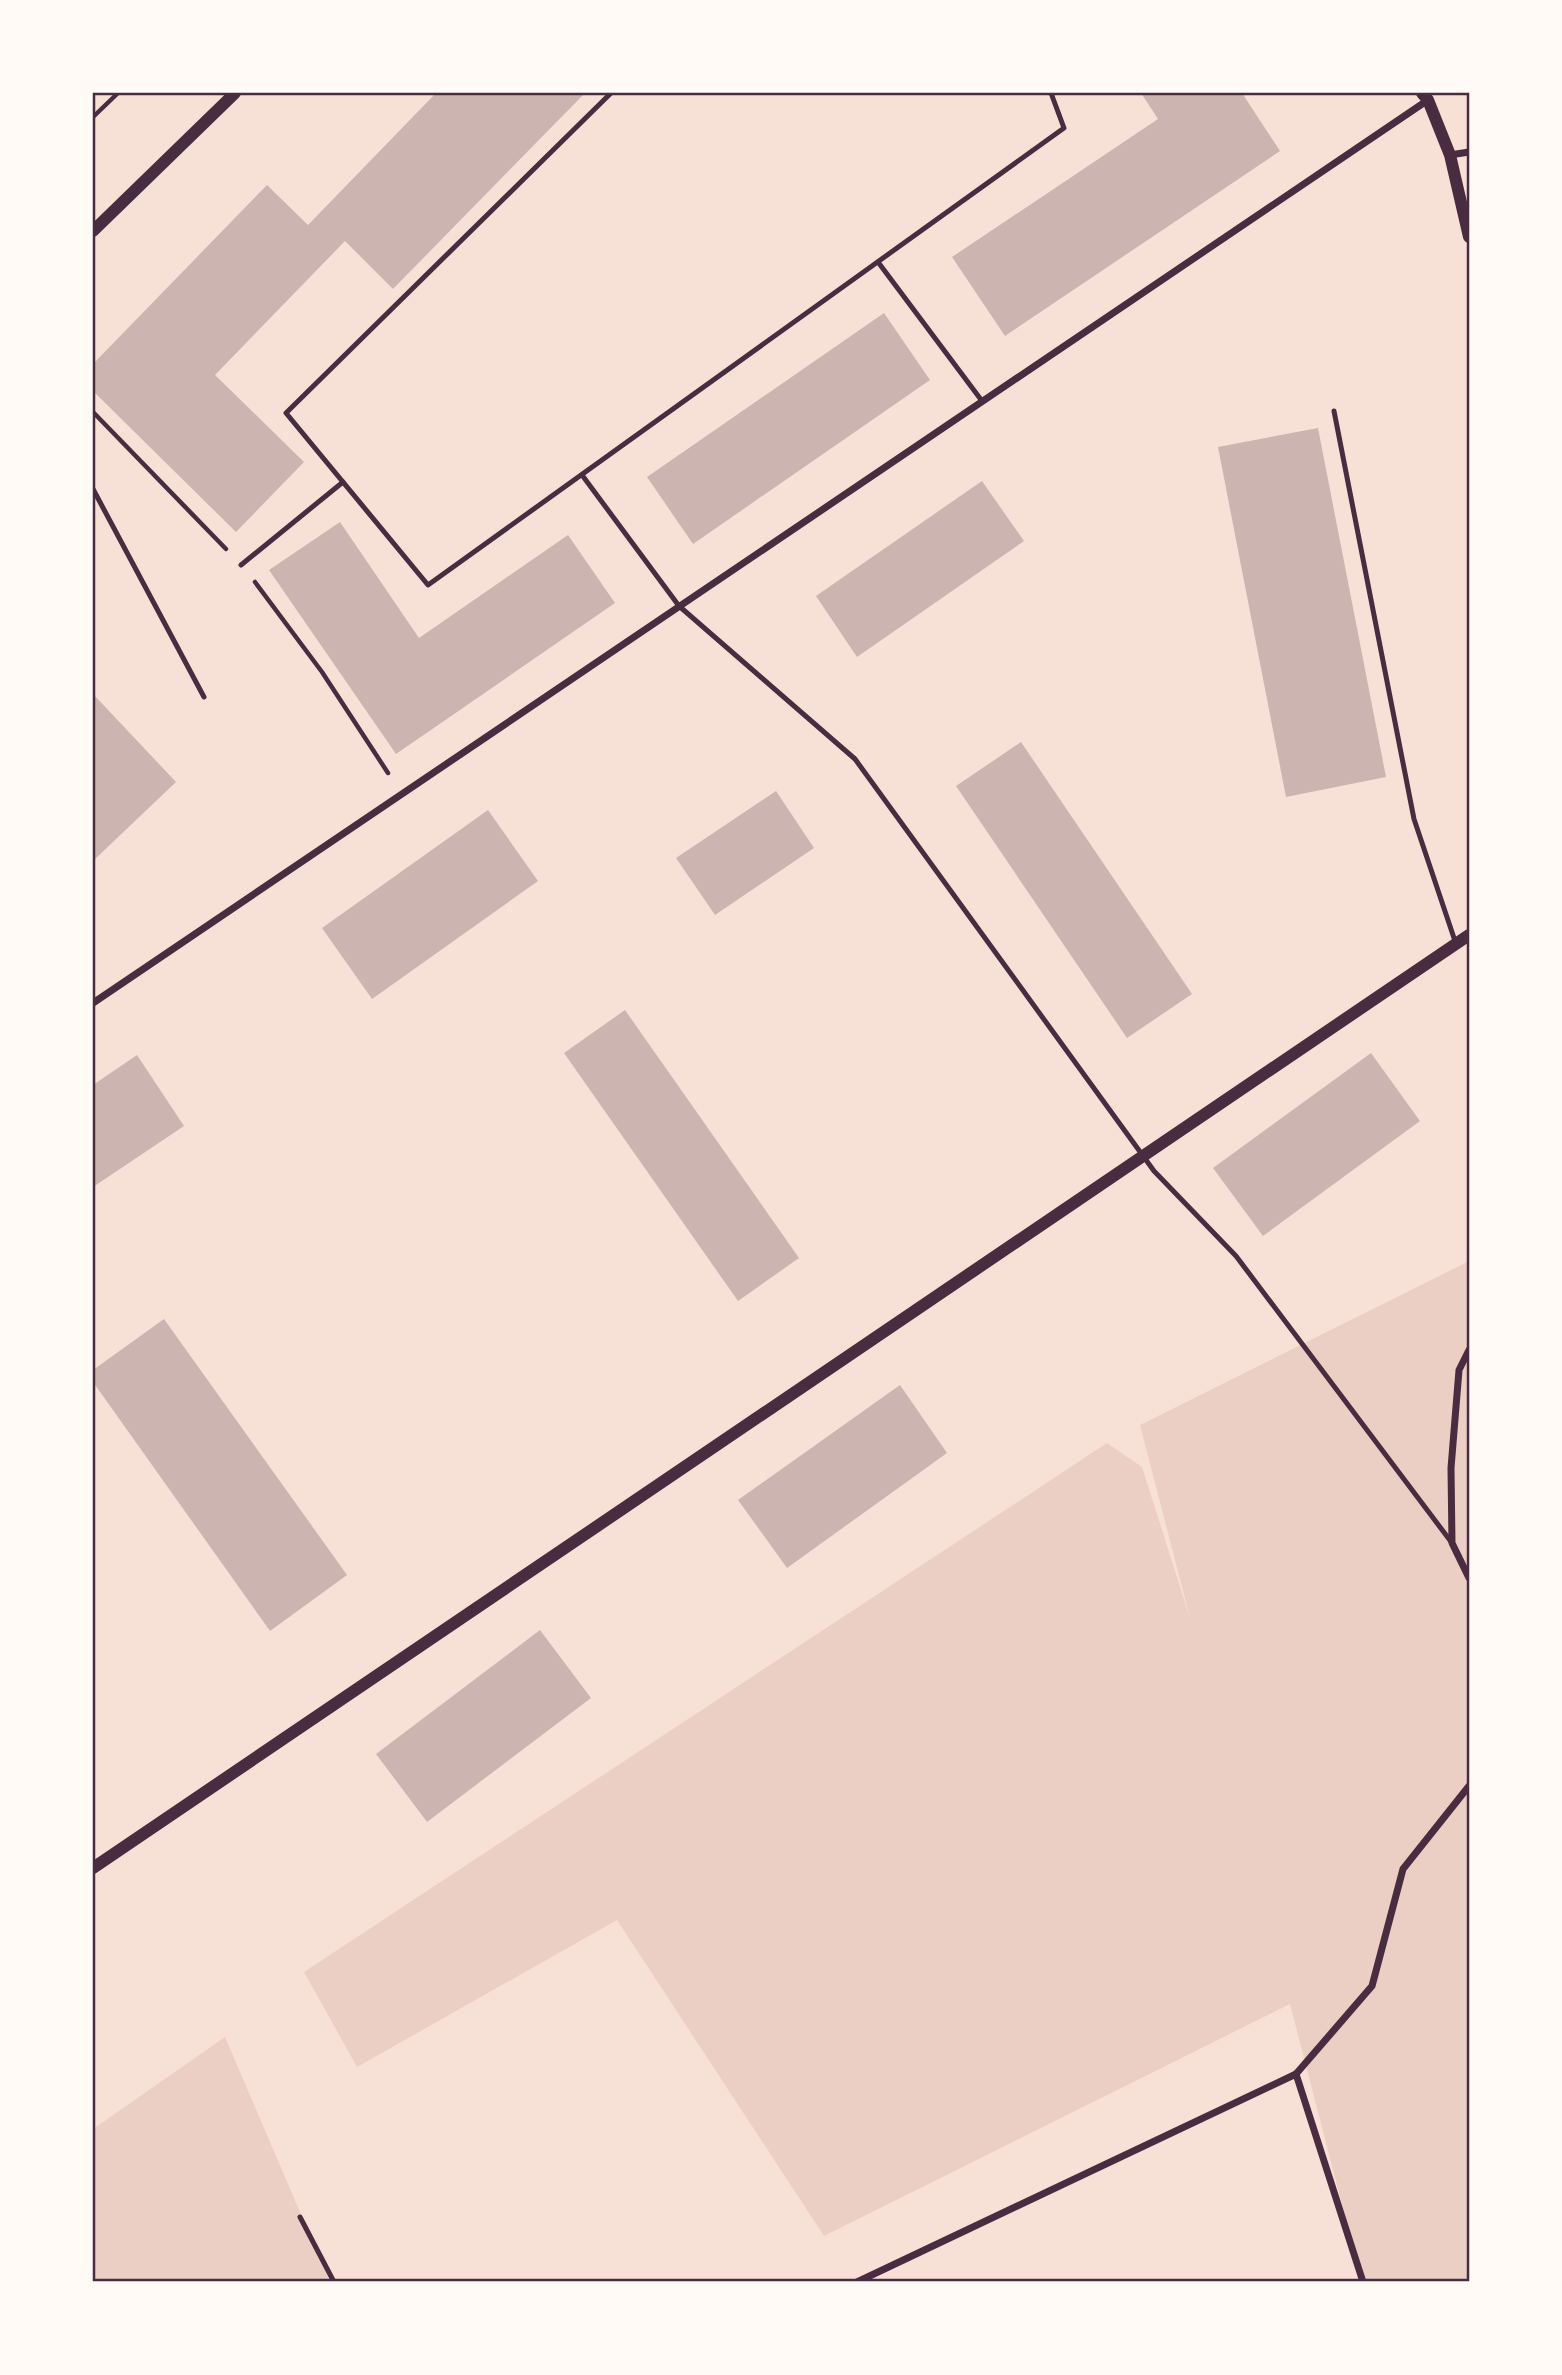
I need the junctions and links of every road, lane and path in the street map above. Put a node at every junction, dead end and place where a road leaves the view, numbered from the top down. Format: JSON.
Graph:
{"nodes":[{"id":1,"x":118,"y":93,"type":"edge"},
{"id":2,"x":235,"y":93,"type":"edge"},
{"id":3,"x":611,"y":93,"type":"edge"},
{"id":4,"x":1051,"y":93,"type":"edge"},
{"id":5,"x":1425,"y":96,"type":"edge"},
{"id":6,"x":93,"y":117,"type":"edge"},
{"id":7,"x":1469,"y":152,"type":"edge"},
{"id":8,"x":1450,"y":155,"type":"junction"},
{"id":9,"x":93,"y":231,"type":"edge"},
{"id":10,"x":1469,"y":237,"type":"edge"},
{"id":11,"x":878,"y":262,"type":"junction"},
{"id":12,"x":982,"y":401,"type":"junction"},
{"id":13,"x":1334,"y":411,"type":"dead end"},
{"id":14,"x":93,"y":412,"type":"edge"},
{"id":15,"x":582,"y":475,"type":"junction"},
{"id":16,"x":343,"y":482,"type":"junction"},
{"id":17,"x":93,"y":489,"type":"edge"},
{"id":18,"x":241,"y":565,"type":"junction"},
{"id":19,"x":679,"y":606,"type":"junction"},
{"id":20,"x":204,"y":697,"type":"dead end"},
{"id":21,"x":402,"y":794,"type":"junction"},
{"id":22,"x":1469,"y":935,"type":"edge"},
{"id":23,"x":1456,"y":944,"type":"junction"},
{"id":24,"x":93,"y":1003,"type":"edge"},
{"id":25,"x":1144,"y":1156,"type":"junction"},
{"id":26,"x":1469,"y":1350,"type":"edge"},
{"id":27,"x":1452,"y":1543,"type":"junction"},
{"id":28,"x":1469,"y":1578,"type":"edge"},
{"id":29,"x":1469,"y":1786,"type":"edge"},
{"id":30,"x":93,"y":1868,"type":"edge"},
{"id":31,"x":1296,"y":2074,"type":"junction"},
{"id":32,"x":300,"y":2217,"type":"dead end"},
{"id":33,"x":334,"y":2282,"type":"edge"},
{"id":34,"x":857,"y":2282,"type":"edge"},
{"id":35,"x":1363,"y":2282,"type":"edge"}],
"edges":[{"from":1,"to":6,"type":"path"},
{"from":2,"to":9,"type":"street"},
{"from":3,"to":16,"type":"lane"},
{"from":4,"to":11,"type":"lane"},
{"from":5,"to":8,"type":"street"},
{"from":5,"to":12,"type":"street"},
{"from":7,"to":8,"type":"street"},
{"from":8,"to":10,"type":"street"},
{"from":11,"to":12,"type":"lane"},
{"from":11,"to":15,"type":"lane"},
{"from":12,"to":19,"type":"street"},
{"from":13,"to":23,"type":"lane"},
{"from":14,"to":18,"type":"path"},
{"from":15,"to":16,"type":"lane"},
{"from":15,"to":19,"type":"lane"},
{"from":16,"to":18,"type":"lane"},
{"from":17,"to":20,"type":"lane"},
{"from":18,"to":21,"type":"path"},
{"from":19,"to":21,"type":"street"},
{"from":19,"to":25,"type":"lane"},
{"from":21,"to":24,"type":"street"},
{"from":22,"to":23,"type":"street"},
{"from":23,"to":25,"type":"street"},
{"from":25,"to":27,"type":"lane"},
{"from":25,"to":30,"type":"street"},
{"from":26,"to":27,"type":"street"},
{"from":27,"to":28,"type":"street"},
{"from":29,"to":31,"type":"street"},
{"from":31,"to":34,"type":"street"},
{"from":31,"to":35,"type":"street"},
{"from":32,"to":33,"type":"lane"}]}
